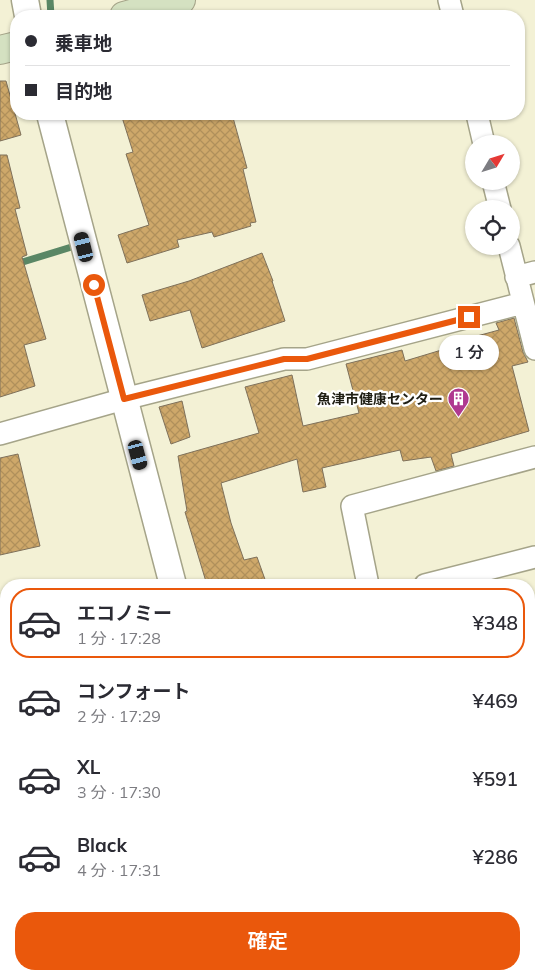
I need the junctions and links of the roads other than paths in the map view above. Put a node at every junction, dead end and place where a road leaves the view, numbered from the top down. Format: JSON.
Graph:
{"nodes":[{"id":1,"x":181,"y":0,"type":"edge"},
{"id":2,"x":145,"y":10,"type":"edge"},
{"id":3,"x":52,"y":120,"type":"edge"},
{"id":4,"x":478,"y":120,"type":"edge"},
{"id":5,"x":482,"y":135,"type":"edge"},
{"id":6,"x":514,"y":255,"type":"edge"},
{"id":7,"x":526,"y":274,"type":"edge"},
{"id":8,"x":522,"y":303,"type":"junction"},
{"id":9,"x":535,"y":349,"type":"edge"},
{"id":10,"x":124,"y":399,"type":"junction"},
{"id":11,"x":0,"y":434,"type":"edge"},
{"id":12,"x":535,"y":457,"type":"edge"},
{"id":13,"x":535,"y":558,"type":"edge"},
{"id":14,"x":171,"y":579,"type":"edge"},
{"id":15,"x":367,"y":579,"type":"edge"},
{"id":16,"x":471,"y":579,"type":"edge"}],
"edges":[{"from":1,"to":2,"type":"main road"},
{"from":3,"to":10,"type":"street"},
{"from":4,"to":5,"type":"street"},
{"from":6,"to":7,"type":"street"},
{"from":7,"to":8,"type":"street"},
{"from":8,"to":9,"type":"street"},
{"from":8,"to":10,"type":"street"},
{"from":10,"to":11,"type":"street"},
{"from":10,"to":14,"type":"street"},
{"from":12,"to":15,"type":"street"},
{"from":13,"to":16,"type":"street"}]}
